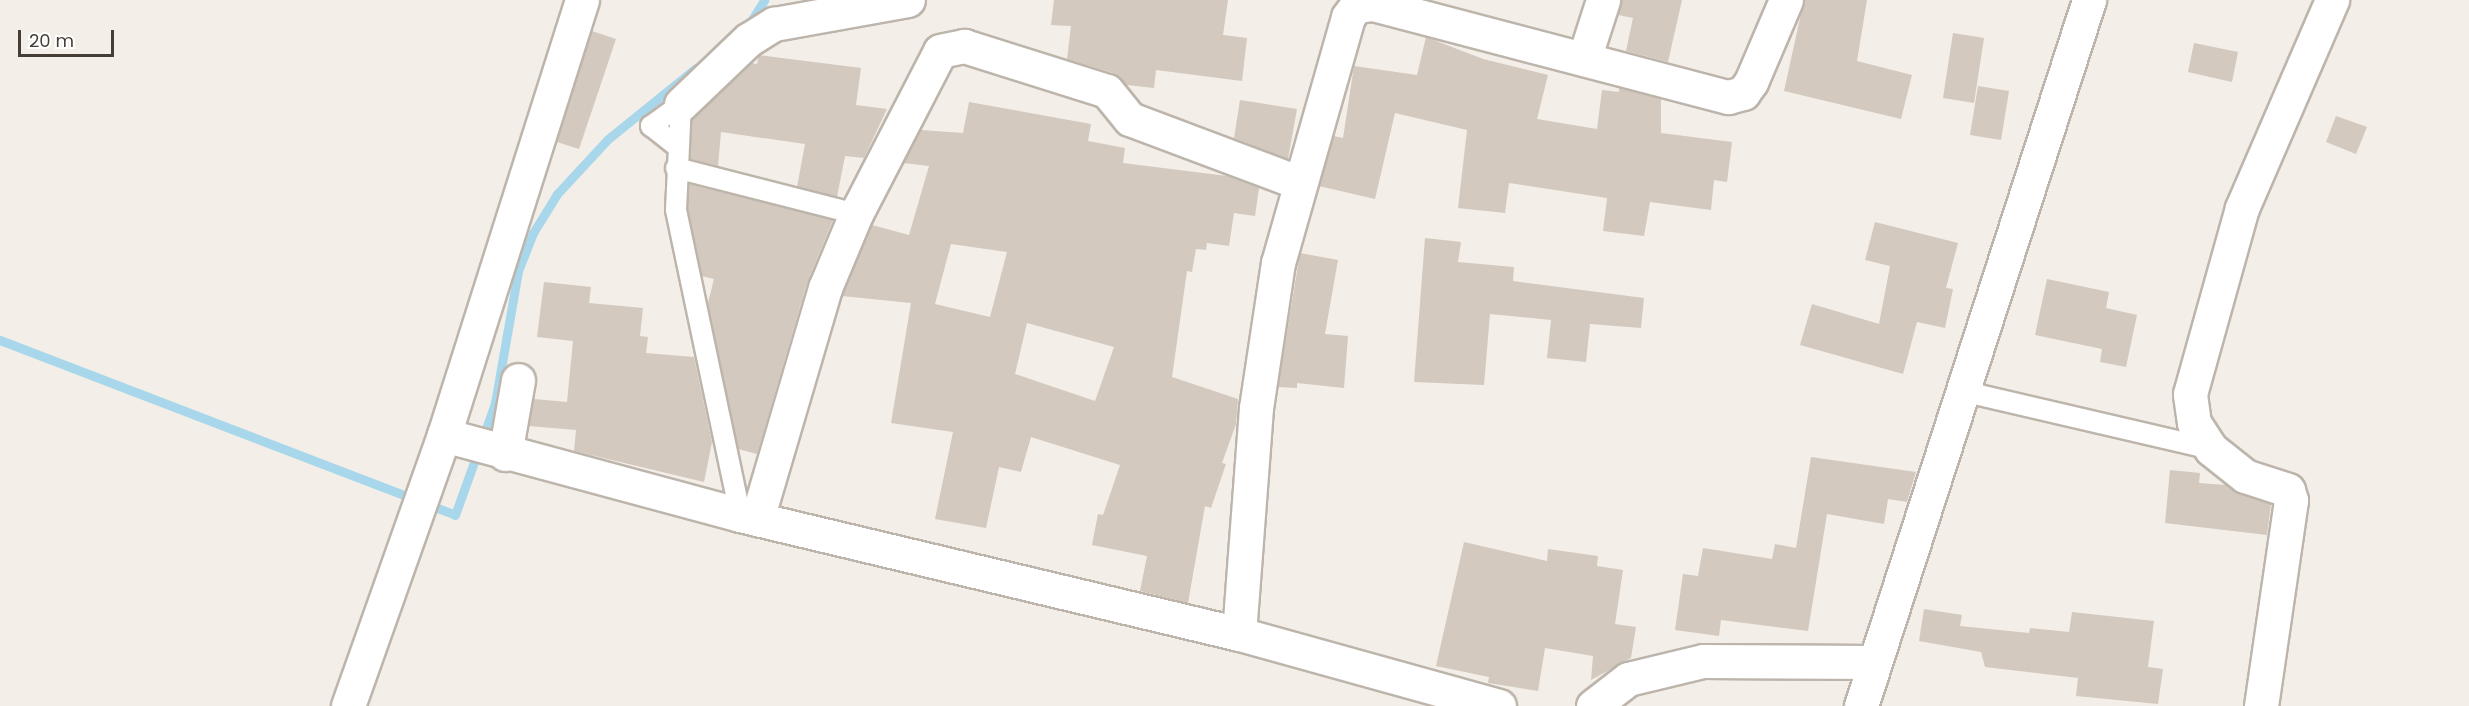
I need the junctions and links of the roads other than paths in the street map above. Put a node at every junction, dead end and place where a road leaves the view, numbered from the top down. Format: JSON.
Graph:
{"nodes":[{"id":1,"x":582,"y":0,"type":"edge"},
{"id":2,"x":908,"y":0,"type":"edge"},
{"id":3,"x":1603,"y":0,"type":"edge"},
{"id":4,"x":1786,"y":0,"type":"edge"},
{"id":5,"x":2089,"y":0,"type":"edge"},
{"id":6,"x":2332,"y":0,"type":"edge"},
{"id":7,"x":1452,"y":12,"type":"edge"},
{"id":8,"x":1584,"y":59,"type":"junction"},
{"id":9,"x":681,"y":104,"type":"junction"},
{"id":10,"x":677,"y":146,"type":"junction"},
{"id":11,"x":676,"y":168,"type":"junction"},
{"id":12,"x":1300,"y":183,"type":"junction"},
{"id":13,"x":856,"y":214,"type":"junction"},
{"id":14,"x":518,"y":380,"type":"dead end"},
{"id":15,"x":1962,"y":391,"type":"junction"},
{"id":16,"x":477,"y":446,"type":"junction"},
{"id":17,"x":2211,"y":449,"type":"junction"},
{"id":18,"x":748,"y":517,"type":"junction"},
{"id":19,"x":1239,"y":634,"type":"junction"},
{"id":20,"x":1874,"y":662,"type":"junction"},
{"id":21,"x":348,"y":706,"type":"edge"},
{"id":22,"x":1499,"y":706,"type":"edge"},
{"id":23,"x":1593,"y":706,"type":"edge"},
{"id":24,"x":1861,"y":706,"type":"edge"},
{"id":25,"x":2261,"y":706,"type":"edge"}],
"edges":[{"from":1,"to":16,"type":"street"},
{"from":2,"to":9,"type":"street"},
{"from":3,"to":8,"type":"street"},
{"from":4,"to":8,"type":"street"},
{"from":5,"to":15,"type":"street"},
{"from":6,"to":17,"type":"street"},
{"from":7,"to":8,"type":"street"},
{"from":7,"to":12,"type":"street"},
{"from":9,"to":10,"type":"lane"},
{"from":9,"to":10,"type":"lane"},
{"from":10,"to":11,"type":"lane"},
{"from":11,"to":13,"type":"lane"},
{"from":11,"to":18,"type":"lane"},
{"from":12,"to":13,"type":"street"},
{"from":12,"to":19,"type":"street"},
{"from":13,"to":18,"type":"street"},
{"from":14,"to":16,"type":"street"},
{"from":15,"to":17,"type":"lane"},
{"from":15,"to":20,"type":"street"},
{"from":16,"to":18,"type":"street"},
{"from":16,"to":21,"type":"street"},
{"from":17,"to":25,"type":"street"},
{"from":18,"to":19,"type":"street"},
{"from":19,"to":22,"type":"street"},
{"from":20,"to":23,"type":"street"},
{"from":20,"to":24,"type":"street"}]}
